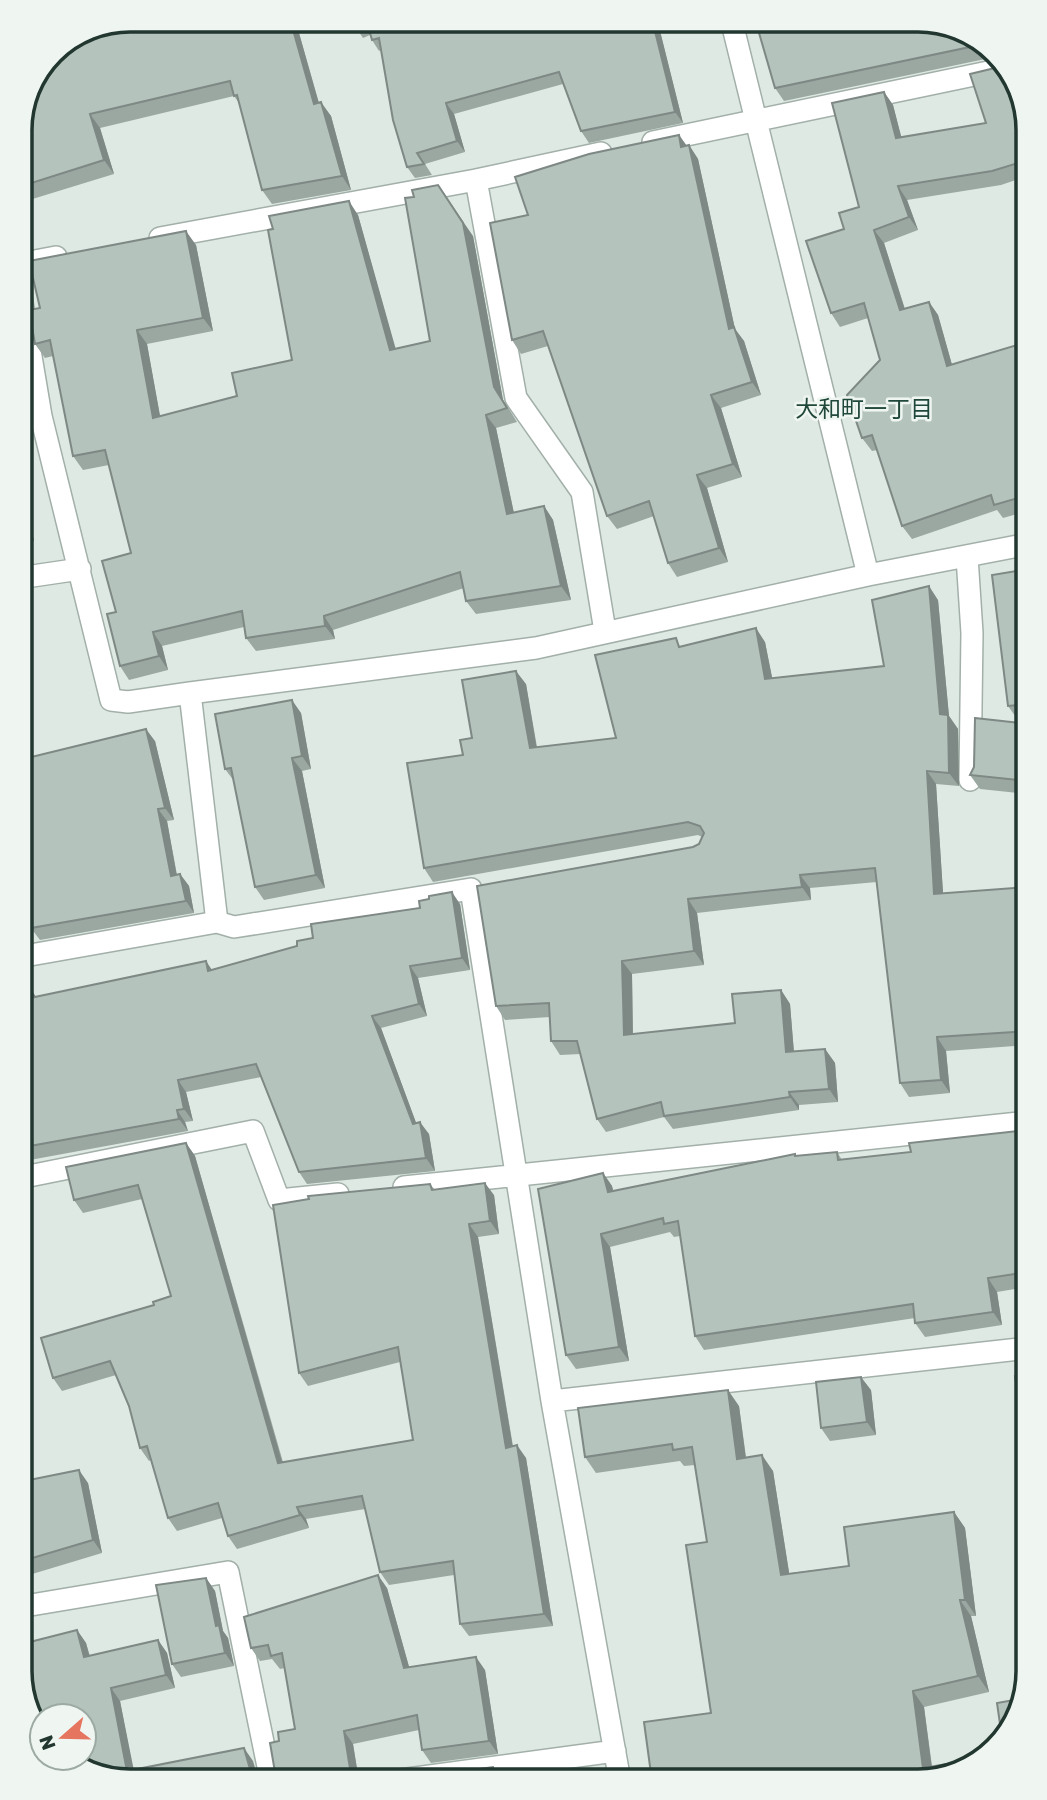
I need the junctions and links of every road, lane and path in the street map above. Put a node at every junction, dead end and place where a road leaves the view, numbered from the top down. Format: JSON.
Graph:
{"nodes":[{"id":1,"x":734,"y":32,"type":"edge"},
{"id":2,"x":995,"y":70,"type":"edge"},
{"id":3,"x":758,"y":120,"type":"junction"},
{"id":4,"x":476,"y":180,"type":"junction"},
{"id":5,"x":141,"y":242,"type":"edge"},
{"id":6,"x":74,"y":254,"type":"edge"},
{"id":7,"x":32,"y":262,"type":"edge"},
{"id":8,"x":32,"y":361,"type":"edge"},
{"id":9,"x":41,"y":416,"type":"junction"},
{"id":10,"x":32,"y":418,"type":"edge"},
{"id":11,"x":1016,"y":547,"type":"edge"},
{"id":12,"x":967,"y":557,"type":"junction"},
{"id":13,"x":80,"y":569,"type":"junction"},
{"id":14,"x":868,"y":575,"type":"junction"},
{"id":15,"x":32,"y":576,"type":"edge"},
{"id":16,"x":605,"y":631,"type":"junction"},
{"id":17,"x":190,"y":693,"type":"junction"},
{"id":18,"x":970,"y":779,"type":"edge"},
{"id":19,"x":498,"y":884,"type":"edge"},
{"id":20,"x":471,"y":889,"type":"junction"},
{"id":21,"x":218,"y":922,"type":"junction"},
{"id":22,"x":31,"y":955,"type":"edge"},
{"id":23,"x":1016,"y":1123,"type":"edge"},
{"id":24,"x":31,"y":1176,"type":"edge"},
{"id":25,"x":516,"y":1176,"type":"junction"},
{"id":26,"x":384,"y":1189,"type":"edge"},
{"id":27,"x":358,"y":1192,"type":"edge"},
{"id":28,"x":1016,"y":1349,"type":"edge"},
{"id":29,"x":552,"y":1401,"type":"junction"},
{"id":30,"x":31,"y":1606,"type":"edge"},
{"id":31,"x":615,"y":1751,"type":"junction"},
{"id":32,"x":268,"y":1768,"type":"edge"},
{"id":33,"x":486,"y":1768,"type":"edge"},
{"id":34,"x":618,"y":1769,"type":"edge"}],
"edges":[{"from":1,"to":3,"type":"street"},
{"from":2,"to":3,"type":"street"},
{"from":3,"to":4,"type":"street"},
{"from":3,"to":14,"type":"street"},
{"from":4,"to":5,"type":"street"},
{"from":4,"to":16,"type":"street"},
{"from":6,"to":7,"type":"street"},
{"from":8,"to":9,"type":"street"},
{"from":9,"to":10,"type":"street"},
{"from":9,"to":13,"type":"street"},
{"from":11,"to":12,"type":"street"},
{"from":12,"to":14,"type":"street"},
{"from":12,"to":18,"type":"street"},
{"from":13,"to":15,"type":"street"},
{"from":13,"to":17,"type":"street"},
{"from":14,"to":16,"type":"street"},
{"from":16,"to":17,"type":"street"},
{"from":17,"to":21,"type":"street"},
{"from":19,"to":20,"type":"street"},
{"from":20,"to":21,"type":"street"},
{"from":20,"to":25,"type":"street"},
{"from":21,"to":22,"type":"street"},
{"from":23,"to":25,"type":"street"},
{"from":24,"to":27,"type":"street"},
{"from":25,"to":26,"type":"street"},
{"from":25,"to":29,"type":"street"},
{"from":28,"to":29,"type":"street"},
{"from":29,"to":31,"type":"street"},
{"from":30,"to":32,"type":"street"},
{"from":31,"to":33,"type":"street"},
{"from":31,"to":34,"type":"street"}]}
